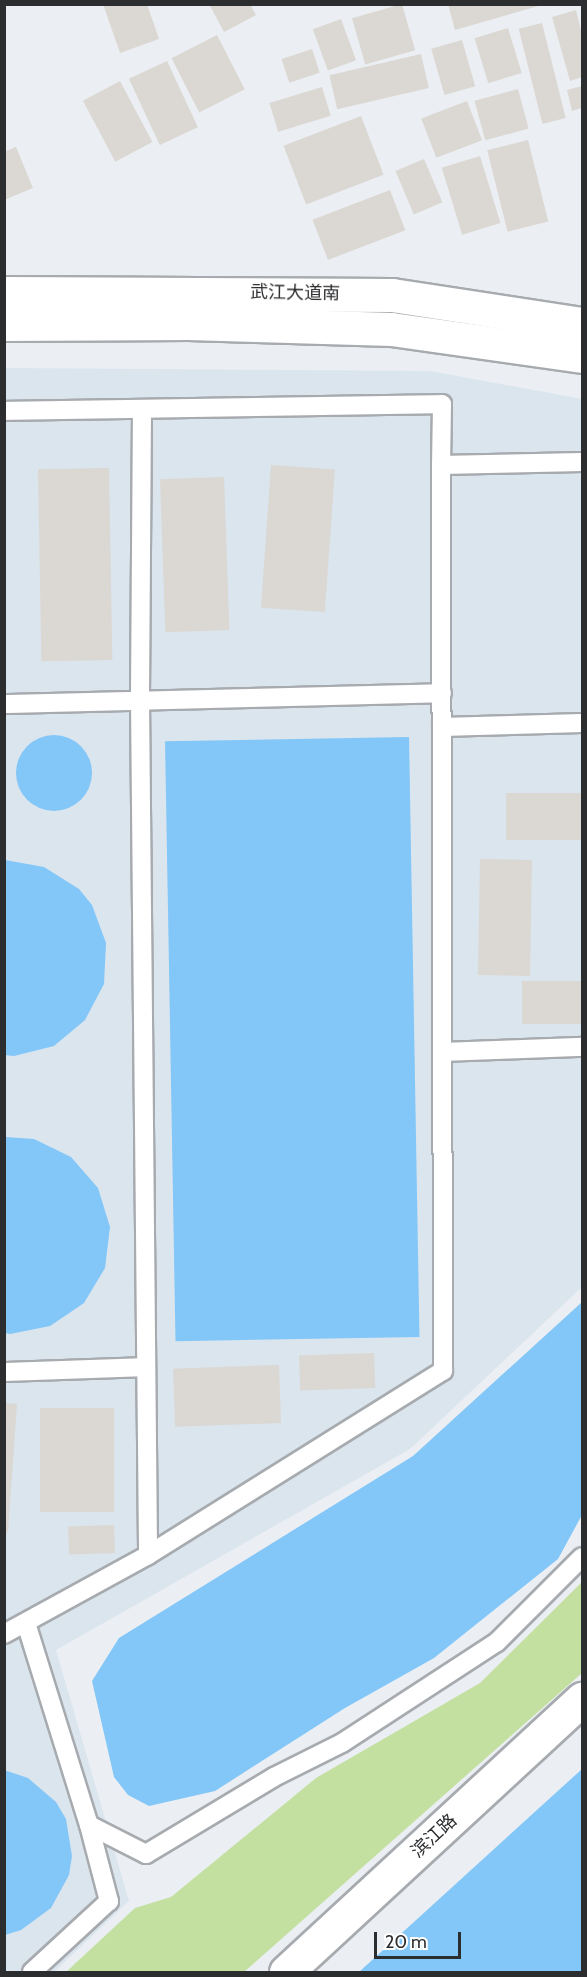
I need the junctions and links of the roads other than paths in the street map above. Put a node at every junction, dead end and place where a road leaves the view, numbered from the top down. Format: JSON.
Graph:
{"nodes":[{"id":1,"x":4,"y":293,"type":"edge"},
{"id":2,"x":4,"y":324,"type":"edge"},
{"id":3,"x":582,"y":324,"type":"edge"},
{"id":4,"x":582,"y":356,"type":"edge"},
{"id":5,"x":142,"y":409,"type":"junction"},
{"id":6,"x":4,"y":411,"type":"edge"},
{"id":7,"x":582,"y":462,"type":"edge"},
{"id":8,"x":441,"y":465,"type":"junction"},
{"id":9,"x":442,"y":693,"type":"junction"},
{"id":10,"x":140,"y":700,"type":"junction"},
{"id":11,"x":4,"y":704,"type":"edge"},
{"id":12,"x":582,"y":723,"type":"edge"},
{"id":13,"x":442,"y":727,"type":"junction"},
{"id":14,"x":582,"y":1047,"type":"edge"},
{"id":15,"x":444,"y":1052,"type":"junction"},
{"id":16,"x":146,"y":1367,"type":"junction"},
{"id":17,"x":4,"y":1372,"type":"edge"},
{"id":18,"x":148,"y":1555,"type":"junction"},
{"id":19,"x":582,"y":1557,"type":"edge"},
{"id":20,"x":26,"y":1623,"type":"junction"},
{"id":21,"x":4,"y":1634,"type":"edge"},
{"id":22,"x":582,"y":1699,"type":"edge"},
{"id":23,"x":90,"y":1825,"type":"junction"},
{"id":24,"x":32,"y":1972,"type":"edge"},
{"id":25,"x":286,"y":1972,"type":"edge"}],
"edges":[{"from":1,"to":3,"type":"main road","name":"武江大道南"},
{"from":2,"to":4,"type":"main road","name":"武江大道南"},
{"from":5,"to":6,"type":"lane"},
{"from":5,"to":8,"type":"lane"},
{"from":5,"to":10,"type":"lane"},
{"from":7,"to":8,"type":"lane"},
{"from":8,"to":9,"type":"lane"},
{"from":9,"to":10,"type":"lane"},
{"from":9,"to":13,"type":"lane"},
{"from":10,"to":11,"type":"lane"},
{"from":10,"to":16,"type":"lane"},
{"from":12,"to":13,"type":"lane"},
{"from":13,"to":15,"type":"lane"},
{"from":14,"to":15,"type":"lane"},
{"from":15,"to":18,"type":"lane"},
{"from":16,"to":17,"type":"lane"},
{"from":16,"to":18,"type":"lane"},
{"from":18,"to":20,"type":"lane"},
{"from":19,"to":23,"type":"lane"},
{"from":20,"to":21,"type":"lane"},
{"from":20,"to":23,"type":"lane"},
{"from":22,"to":25,"type":"main road","name":"滨江路"},
{"from":23,"to":24,"type":"lane"}]}
